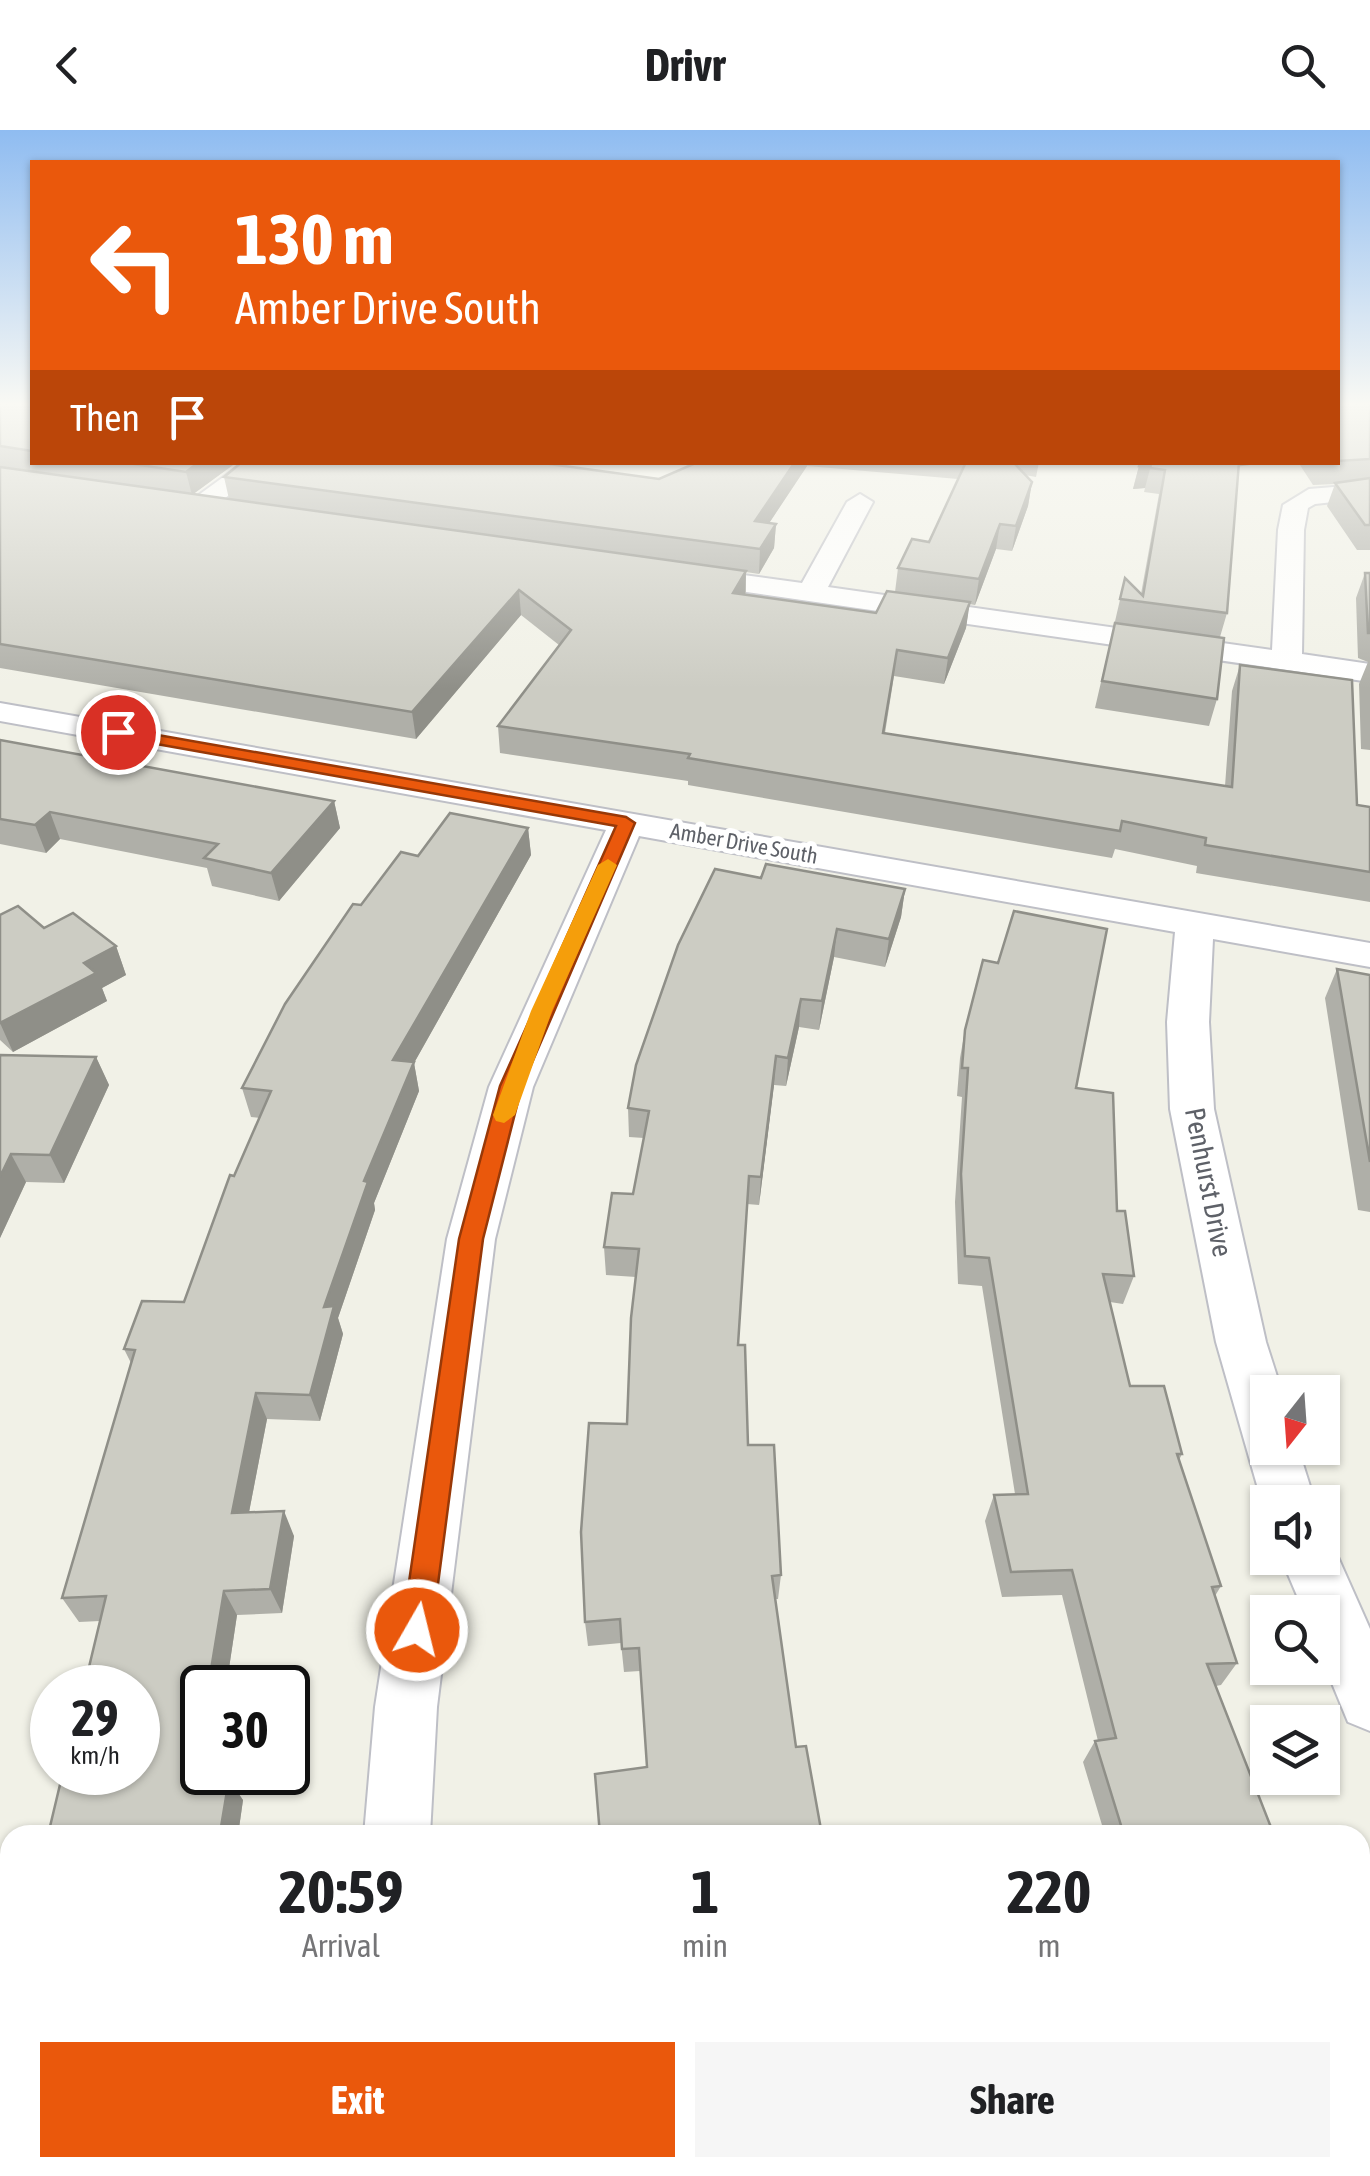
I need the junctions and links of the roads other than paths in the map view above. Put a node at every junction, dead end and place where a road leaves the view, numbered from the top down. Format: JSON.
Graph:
{"nodes":[{"id":1,"x":211,"y":497,"type":"edge"},
{"id":2,"x":1308,"y":497,"type":"edge"},
{"id":3,"x":162,"y":502,"type":"edge"},
{"id":4,"x":860,"y":502,"type":"dead end"},
{"id":5,"x":198,"y":507,"type":"junction"},
{"id":6,"x":238,"y":512,"type":"edge"},
{"id":7,"x":653,"y":571,"type":"edge"},
{"id":8,"x":811,"y":593,"type":"junction"},
{"id":9,"x":1287,"y":661,"type":"junction"},
{"id":10,"x":1370,"y":673,"type":"edge"},
{"id":11,"x":0,"y":712,"type":"edge"},
{"id":12,"x":626,"y":823,"type":"junction"},
{"id":13,"x":1195,"y":923,"type":"junction"},
{"id":14,"x":1370,"y":955,"type":"edge"},
{"id":15,"x":1250,"y":1375,"type":"edge"},
{"id":16,"x":1317,"y":1575,"type":"edge"},
{"id":17,"x":1370,"y":1700,"type":"edge"},
{"id":18,"x":398,"y":1825,"type":"edge"}],
"edges":[{"from":1,"to":5,"type":"street"},
{"from":2,"to":9,"type":"street"},
{"from":3,"to":5,"type":"street"},
{"from":4,"to":8,"type":"street"},
{"from":5,"to":6,"type":"street"},
{"from":7,"to":8,"type":"street"},
{"from":8,"to":9,"type":"street"},
{"from":9,"to":10,"type":"street"},
{"from":11,"to":12,"type":"street","name":"Amber Drive South"},
{"from":12,"to":13,"type":"street","name":"Amber Drive South"},
{"from":12,"to":18,"type":"street"},
{"from":13,"to":14,"type":"street","name":"Amber Drive South"},
{"from":13,"to":15,"type":"street","name":"Penhurst Drive"},
{"from":16,"to":17,"type":"street"}]}
